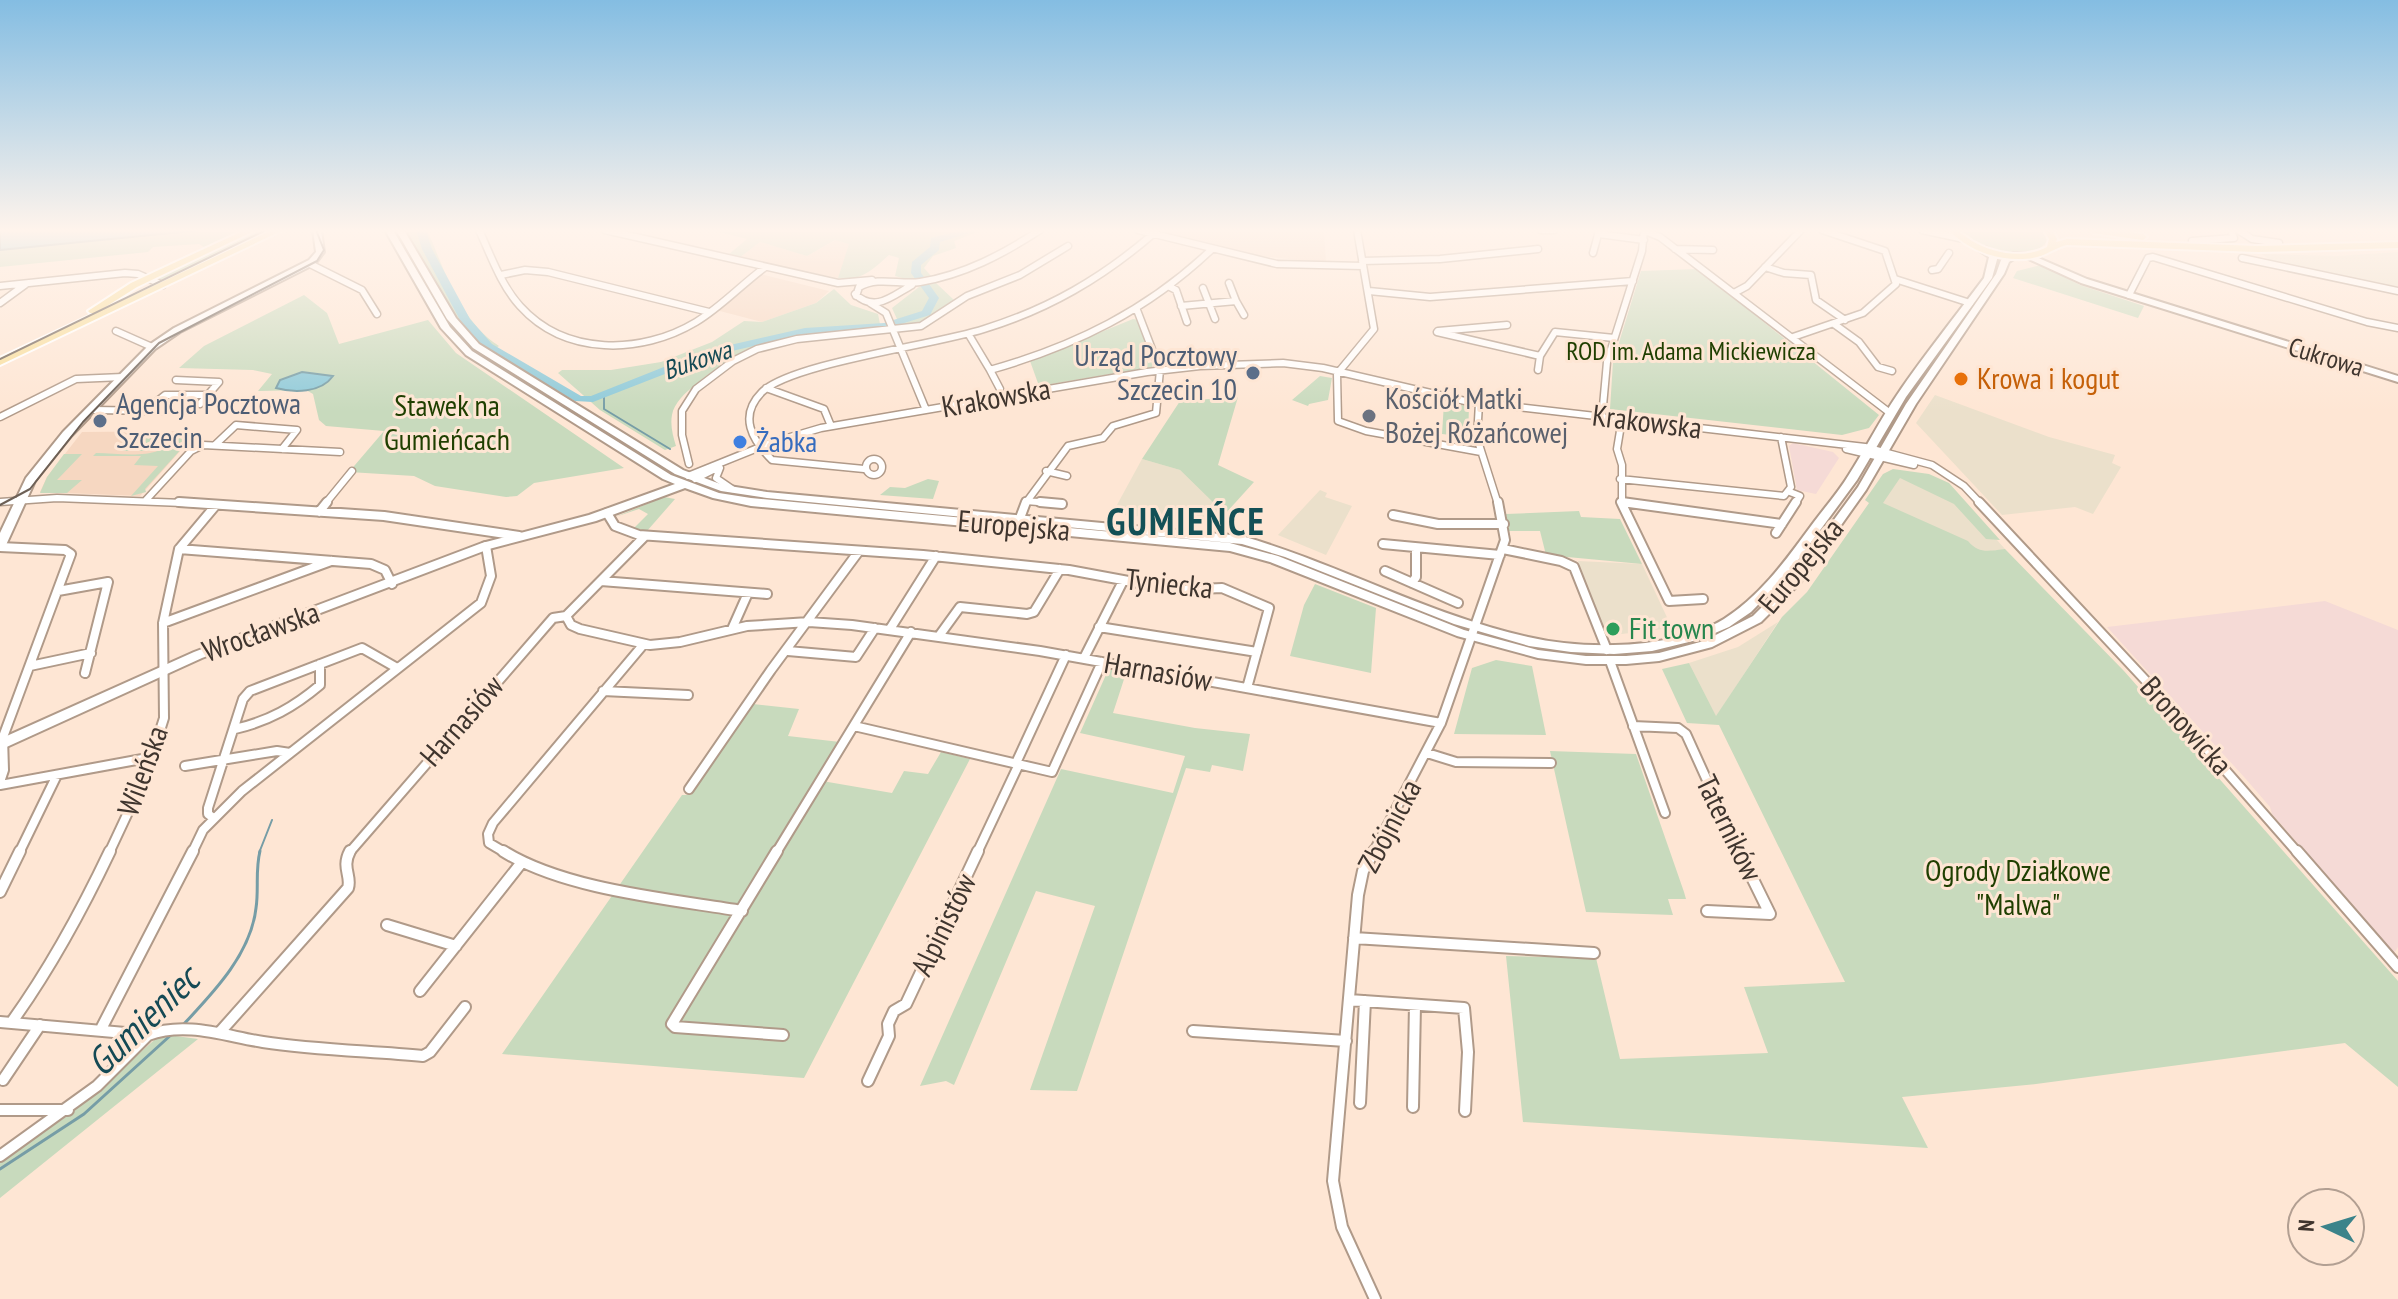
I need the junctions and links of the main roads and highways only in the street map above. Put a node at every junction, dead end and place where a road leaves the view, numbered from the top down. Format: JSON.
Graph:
{"nodes":[{"id":1,"x":127,"y":291,"type":"edge"},
{"id":2,"x":151,"y":291,"type":"edge"},
{"id":3,"x":256,"y":291,"type":"edge"},
{"id":4,"x":424,"y":291,"type":"edge"},
{"id":5,"x":435,"y":291,"type":"edge"},
{"id":6,"x":1978,"y":291,"type":"edge"},
{"id":7,"x":1989,"y":291,"type":"edge"},
{"id":8,"x":2116,"y":291,"type":"edge"},
{"id":9,"x":0,"y":356,"type":"edge"},
{"id":10,"x":0,"y":362,"type":"edge"},
{"id":11,"x":2398,"y":379,"type":"edge"},
{"id":12,"x":686,"y":477,"type":"junction"},
{"id":13,"x":528,"y":535,"type":"joint"},
{"id":14,"x":0,"y":546,"type":"edge"},
{"id":15,"x":1474,"y":632,"type":"junction"},
{"id":16,"x":1609,"y":655,"type":"junction"},
{"id":17,"x":1,"y":744,"type":"edge"}],
"edges":[{"from":1,"to":9,"type":"main road"},
{"from":2,"to":10,"type":"main road"},
{"from":3,"to":14,"type":"main road"},
{"from":4,"to":12,"type":"main road","name":"Europejska"},
{"from":5,"to":12,"type":"main road","name":"Europejska"},
{"from":6,"to":16,"type":"main road","name":"Europejska"},
{"from":7,"to":16,"type":"main road","name":"Europejska"},
{"from":8,"to":11,"type":"main road","name":"Cukrowa"},
{"from":12,"to":13,"type":"main road","name":"Krakowska"},
{"from":12,"to":15,"type":"main road","name":"Europejska"},
{"from":12,"to":15,"type":"main road","name":"Europejska"},
{"from":13,"to":17,"type":"main road","name":"Wrocławska"},
{"from":15,"to":16,"type":"main road","name":"Europejska"}]}
